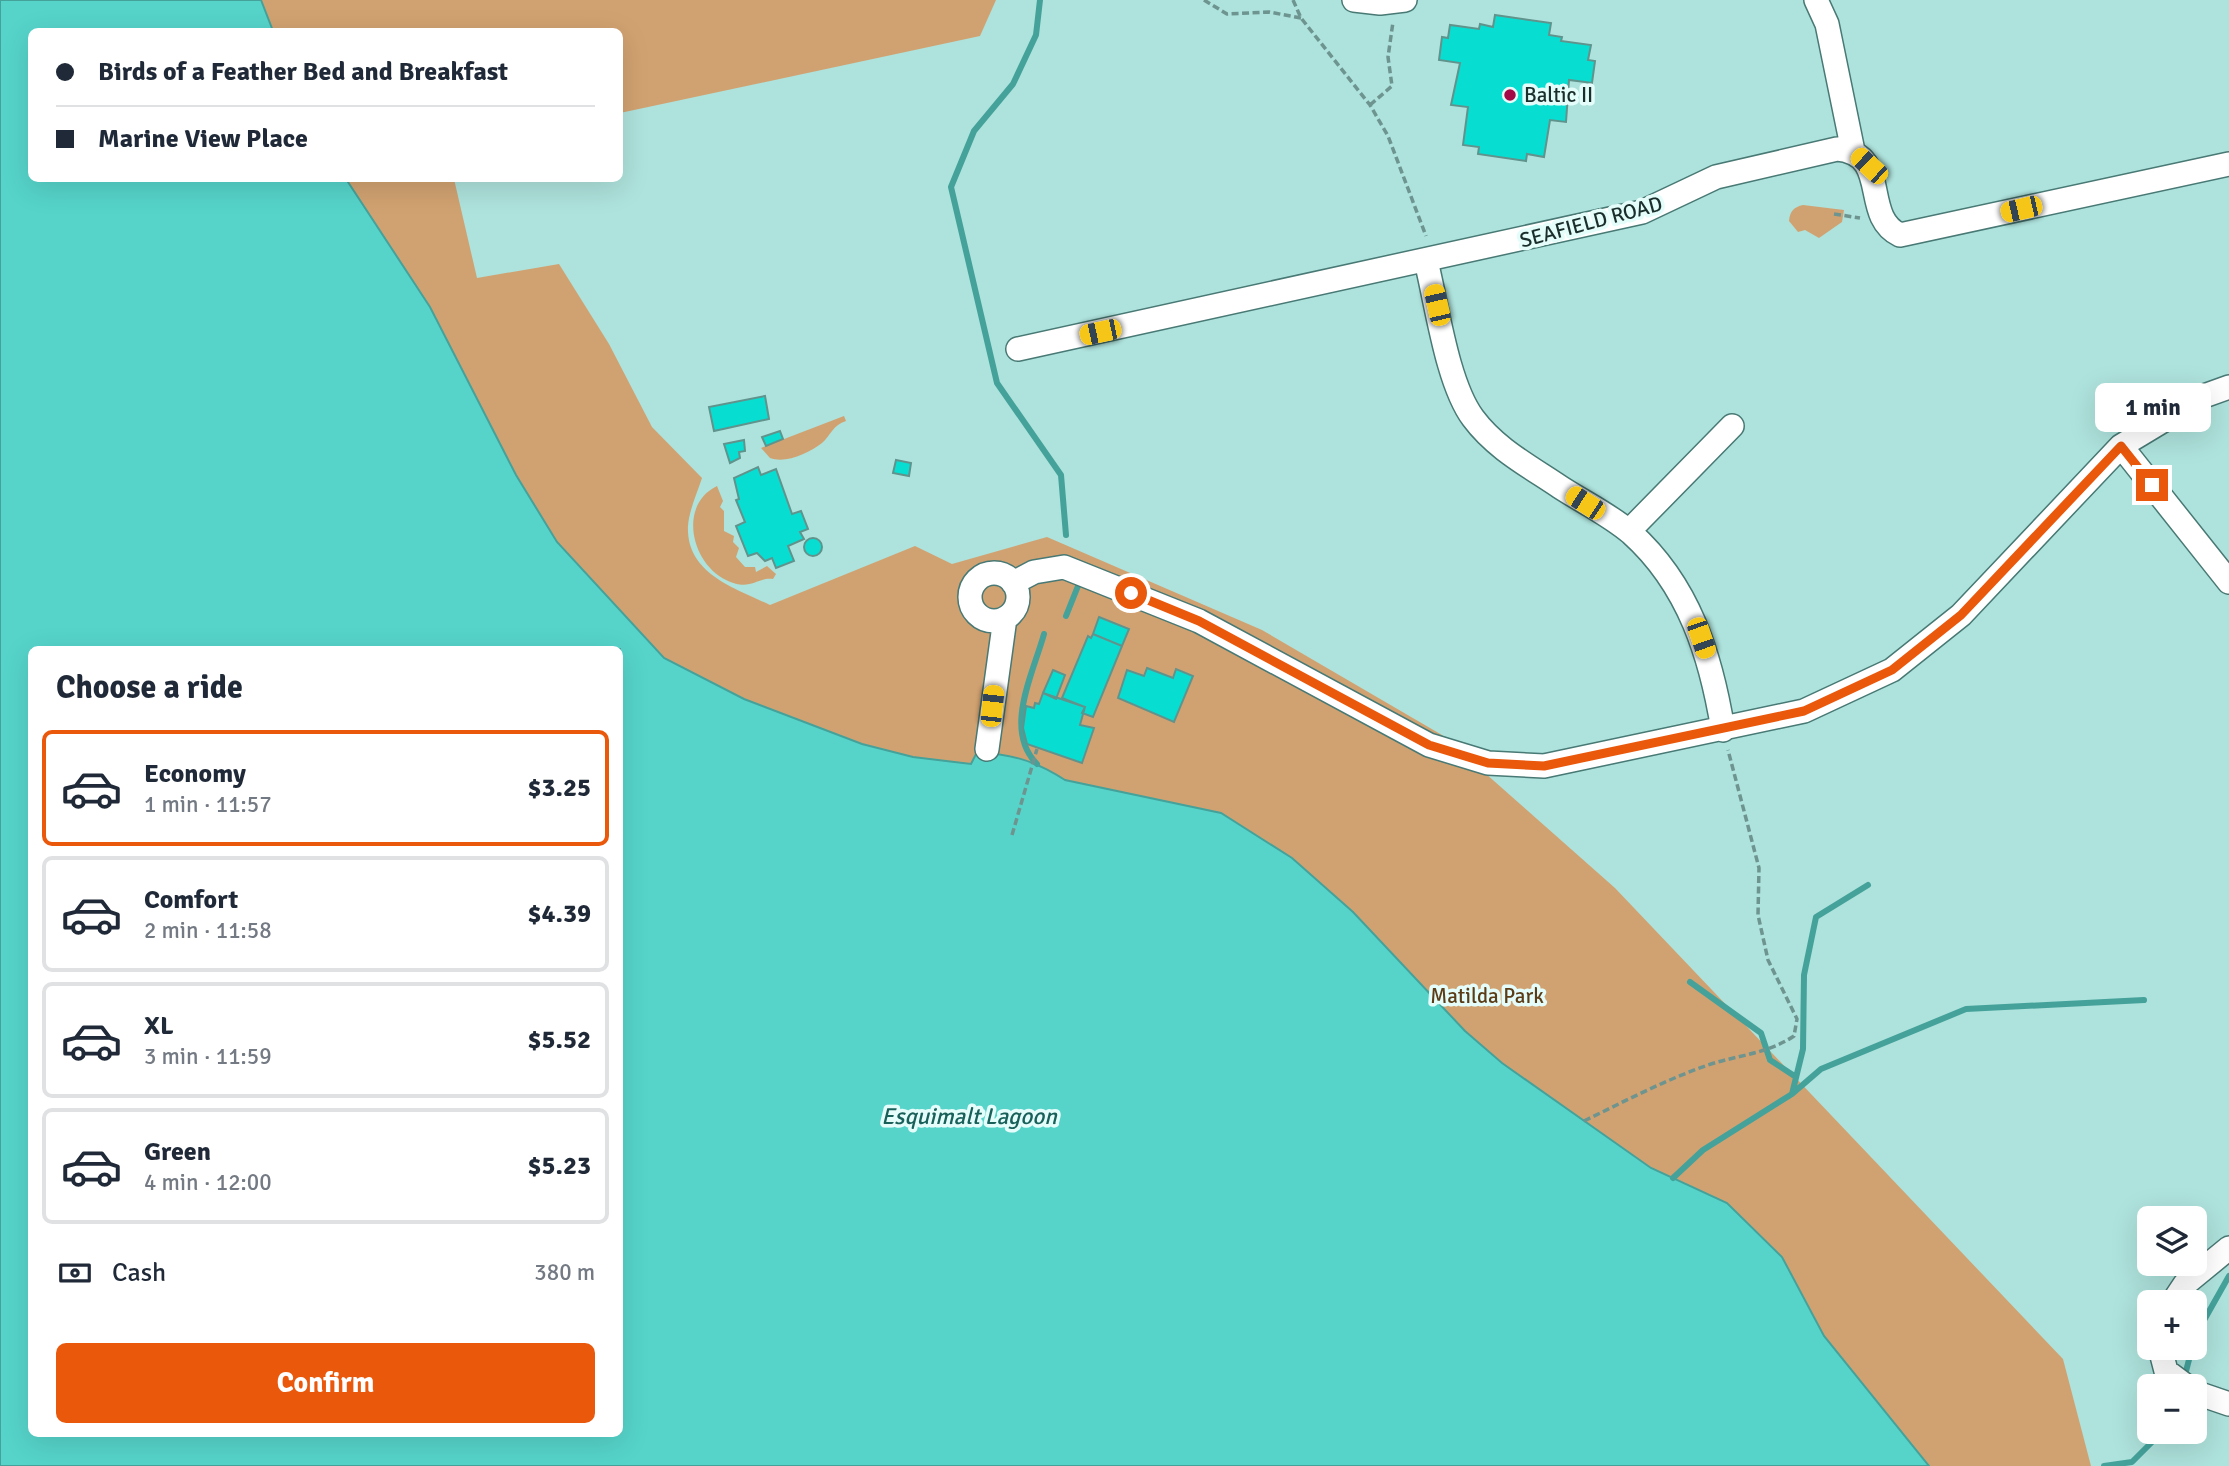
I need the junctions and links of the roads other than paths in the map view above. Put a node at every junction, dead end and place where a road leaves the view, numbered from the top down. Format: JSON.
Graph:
{"nodes":[{"id":1,"x":1354,"y":0,"type":"edge"},
{"id":2,"x":1816,"y":0,"type":"edge"},
{"id":3,"x":1404,"y":1,"type":"edge"},
{"id":4,"x":1853,"y":151,"type":"junction"},
{"id":5,"x":2229,"y":164,"type":"edge"},
{"id":6,"x":1426,"y":261,"type":"junction"},
{"id":7,"x":1018,"y":349,"type":"dead end"},
{"id":8,"x":2229,"y":387,"type":"edge"},
{"id":9,"x":1732,"y":426,"type":"dead end"},
{"id":10,"x":2121,"y":446,"type":"junction"},
{"id":11,"x":1629,"y":531,"type":"junction"},
{"id":12,"x":2229,"y":582,"type":"edge"},
{"id":13,"x":1013,"y":583,"type":"junction"},
{"id":14,"x":1005,"y":618,"type":"junction"},
{"id":15,"x":1723,"y":730,"type":"junction"},
{"id":16,"x":987,"y":749,"type":"dead end"},
{"id":17,"x":2229,"y":1248,"type":"edge"},
{"id":18,"x":2181,"y":1290,"type":"edge"},
{"id":19,"x":2207,"y":1396,"type":"edge"},
{"id":20,"x":2229,"y":1404,"type":"edge"}],
"edges":[{"from":1,"to":3,"type":"street"},
{"from":2,"to":4,"type":"street"},
{"from":4,"to":5,"type":"street"},
{"from":4,"to":6,"type":"street","name":"SEAFIELD ROAD"},
{"from":6,"to":7,"type":"street","name":"SEAFIELD ROAD"},
{"from":6,"to":11,"type":"street"},
{"from":8,"to":10,"type":"street"},
{"from":9,"to":11,"type":"street"},
{"from":10,"to":12,"type":"street"},
{"from":10,"to":15,"type":"street"},
{"from":11,"to":15,"type":"street"},
{"from":13,"to":14,"type":"street"},
{"from":13,"to":14,"type":"street"},
{"from":13,"to":15,"type":"street"},
{"from":14,"to":16,"type":"street"},
{"from":17,"to":18,"type":"street"},
{"from":19,"to":20,"type":"street"}]}
